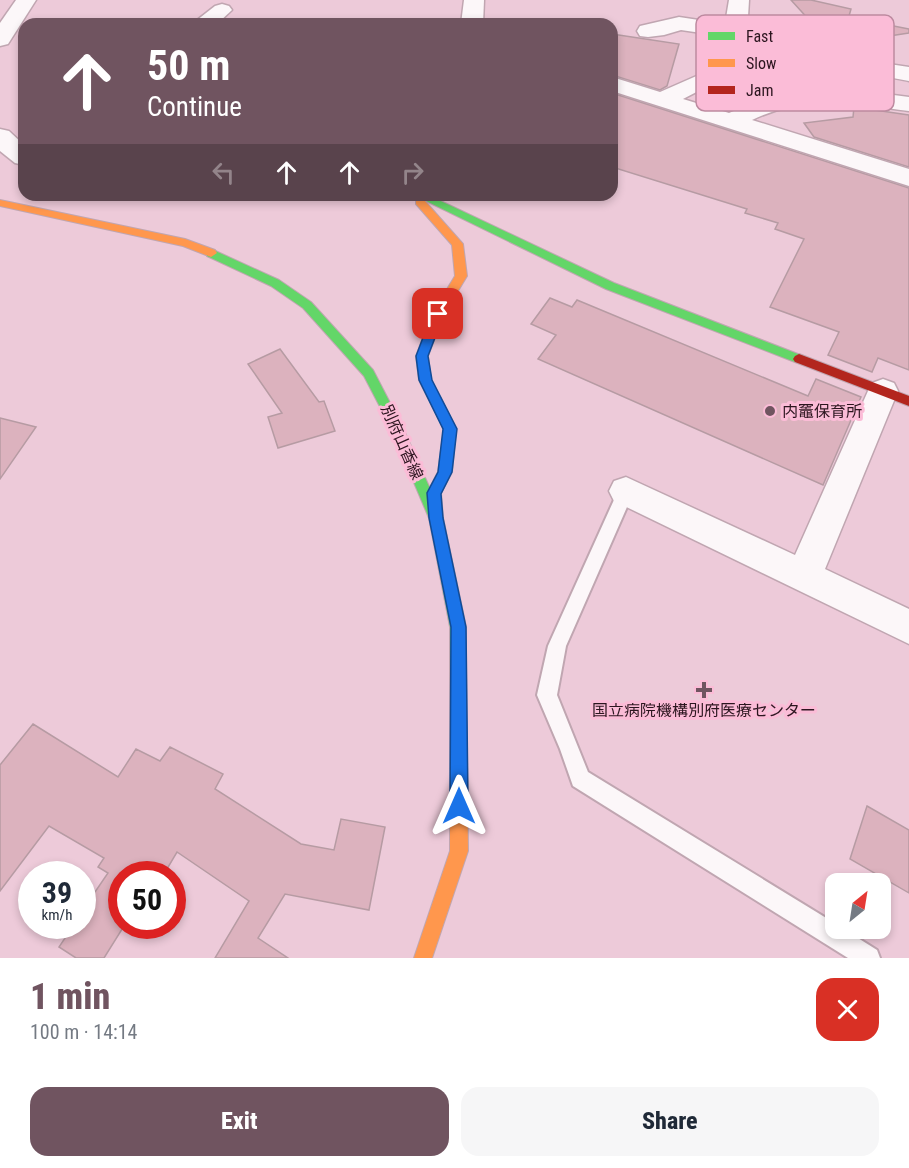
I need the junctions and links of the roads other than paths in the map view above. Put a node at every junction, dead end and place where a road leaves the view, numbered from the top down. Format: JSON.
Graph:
{"nodes":[{"id":1,"x":474,"y":0,"type":"edge"},
{"id":2,"x":739,"y":0,"type":"edge"},
{"id":3,"x":16,"y":5,"type":"edge"},
{"id":4,"x":222,"y":10,"type":"dead end"},
{"id":5,"x":737,"y":15,"type":"edge"},
{"id":6,"x":211,"y":18,"type":"edge"},
{"id":7,"x":472,"y":18,"type":"edge"},
{"id":8,"x":696,"y":26,"type":"edge"},
{"id":9,"x":648,"y":31,"type":"dead end"},
{"id":10,"x":0,"y":39,"type":"edge"},
{"id":11,"x":894,"y":71,"type":"edge"},
{"id":12,"x":909,"y":74,"type":"edge"},
{"id":13,"x":696,"y":85,"type":"edge"},
{"id":14,"x":618,"y":86,"type":"edge"},
{"id":15,"x":662,"y":100,"type":"junction"},
{"id":16,"x":894,"y":102,"type":"edge"},
{"id":17,"x":909,"y":104,"type":"edge"},
{"id":18,"x":750,"y":111,"type":"edge"},
{"id":19,"x":730,"y":122,"type":"junction"},
{"id":20,"x":0,"y":136,"type":"edge"},
{"id":21,"x":18,"y":153,"type":"edge"},
{"id":22,"x":909,"y":178,"type":"edge"},
{"id":23,"x":420,"y":201,"type":"edge"},
{"id":24,"x":432,"y":201,"type":"edge"},
{"id":25,"x":0,"y":203,"type":"edge"},
{"id":26,"x":896,"y":396,"type":"edge"},
{"id":27,"x":626,"y":491,"type":"joint"},
{"id":28,"x":436,"y":518,"type":"junction"},
{"id":29,"x":804,"y":576,"type":"junction"},
{"id":30,"x":909,"y":627,"type":"edge"},
{"id":31,"x":423,"y":958,"type":"edge"},
{"id":32,"x":869,"y":958,"type":"edge"}],
"edges":[{"from":1,"to":7,"type":"street"},
{"from":2,"to":5,"type":"street"},
{"from":3,"to":10,"type":"street"},
{"from":4,"to":6,"type":"street"},
{"from":8,"to":9,"type":"street"},
{"from":11,"to":12,"type":"street"},
{"from":13,"to":15,"type":"street"},
{"from":14,"to":15,"type":"street"},
{"from":15,"to":19,"type":"street"},
{"from":16,"to":17,"type":"street"},
{"from":18,"to":19,"type":"street"},
{"from":19,"to":22,"type":"street"},
{"from":20,"to":21,"type":"street"},
{"from":23,"to":28,"type":"main road"},
{"from":24,"to":26,"type":"main road"},
{"from":25,"to":28,"type":"main road","name":"別府山香線"},
{"from":26,"to":29,"type":"street"},
{"from":27,"to":29,"type":"street"},
{"from":27,"to":32,"type":"lane"},
{"from":28,"to":31,"type":"main road","name":"別府山香線"},
{"from":29,"to":30,"type":"street"}]}
